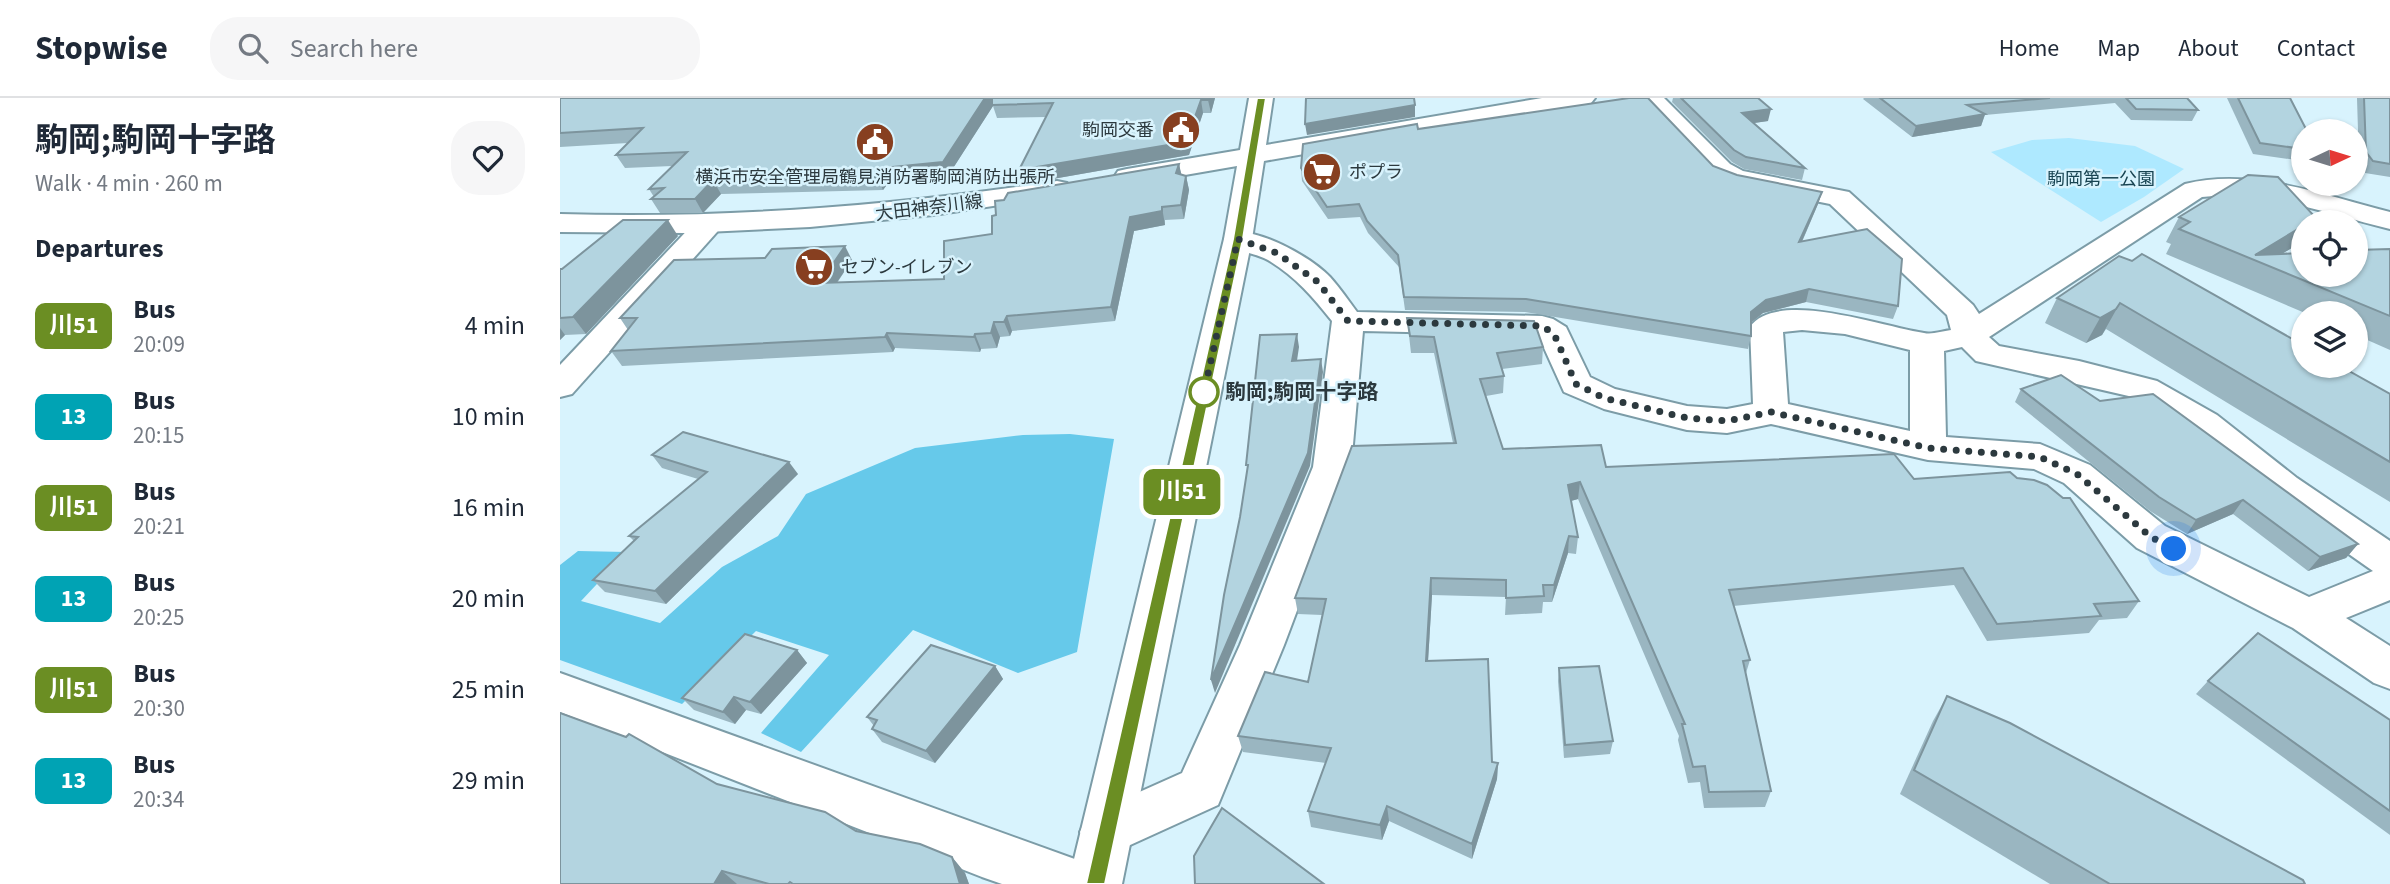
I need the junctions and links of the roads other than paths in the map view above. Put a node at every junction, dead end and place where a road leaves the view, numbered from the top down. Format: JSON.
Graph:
{"nodes":[{"id":1,"x":1261,"y":98,"type":"edge"},
{"id":2,"x":1583,"y":98,"type":"edge"},
{"id":3,"x":1651,"y":98,"type":"edge"},
{"id":4,"x":1250,"y":157,"type":"junction"},
{"id":5,"x":2390,"y":221,"type":"edge"},
{"id":6,"x":560,"y":223,"type":"edge"},
{"id":7,"x":707,"y":226,"type":"junction"},
{"id":8,"x":1238,"y":239,"type":"junction"},
{"id":9,"x":1348,"y":321,"type":"junction"},
{"id":10,"x":1969,"y":336,"type":"junction"},
{"id":11,"x":1927,"y":344,"type":"junction"},
{"id":12,"x":560,"y":386,"type":"edge"},
{"id":13,"x":1771,"y":412,"type":"junction"},
{"id":14,"x":1928,"y":448,"type":"junction"},
{"id":15,"x":2390,"y":562,"type":"edge"},
{"id":16,"x":2390,"y":582,"type":"edge"},
{"id":17,"x":2308,"y":616,"type":"junction"},
{"id":18,"x":2390,"y":670,"type":"edge"},
{"id":19,"x":560,"y":692,"type":"edge"},
{"id":20,"x":1106,"y":832,"type":"junction"},
{"id":21,"x":1075,"y":884,"type":"edge"},
{"id":22,"x":1096,"y":884,"type":"edge"}],
"edges":[{"from":1,"to":4,"type":"street"},
{"from":2,"to":4,"type":"street","name":"大田神奈川線"},
{"from":3,"to":10,"type":"street"},
{"from":4,"to":7,"type":"street","name":"大田神奈川線"},
{"from":4,"to":8,"type":"street"},
{"from":5,"to":10,"type":"street"},
{"from":6,"to":7,"type":"street","name":"大田神奈川線"},
{"from":7,"to":12,"type":"street"},
{"from":8,"to":9,"type":"street"},
{"from":8,"to":20,"type":"street"},
{"from":9,"to":13,"type":"street"},
{"from":9,"to":20,"type":"street"},
{"from":10,"to":11,"type":"street"},
{"from":10,"to":15,"type":"street"},
{"from":11,"to":13,"type":"street"},
{"from":11,"to":14,"type":"street"},
{"from":13,"to":14,"type":"street"},
{"from":14,"to":17,"type":"street"},
{"from":16,"to":17,"type":"street"},
{"from":17,"to":18,"type":"street"},
{"from":19,"to":21,"type":"street"},
{"from":20,"to":22,"type":"street"}]}
